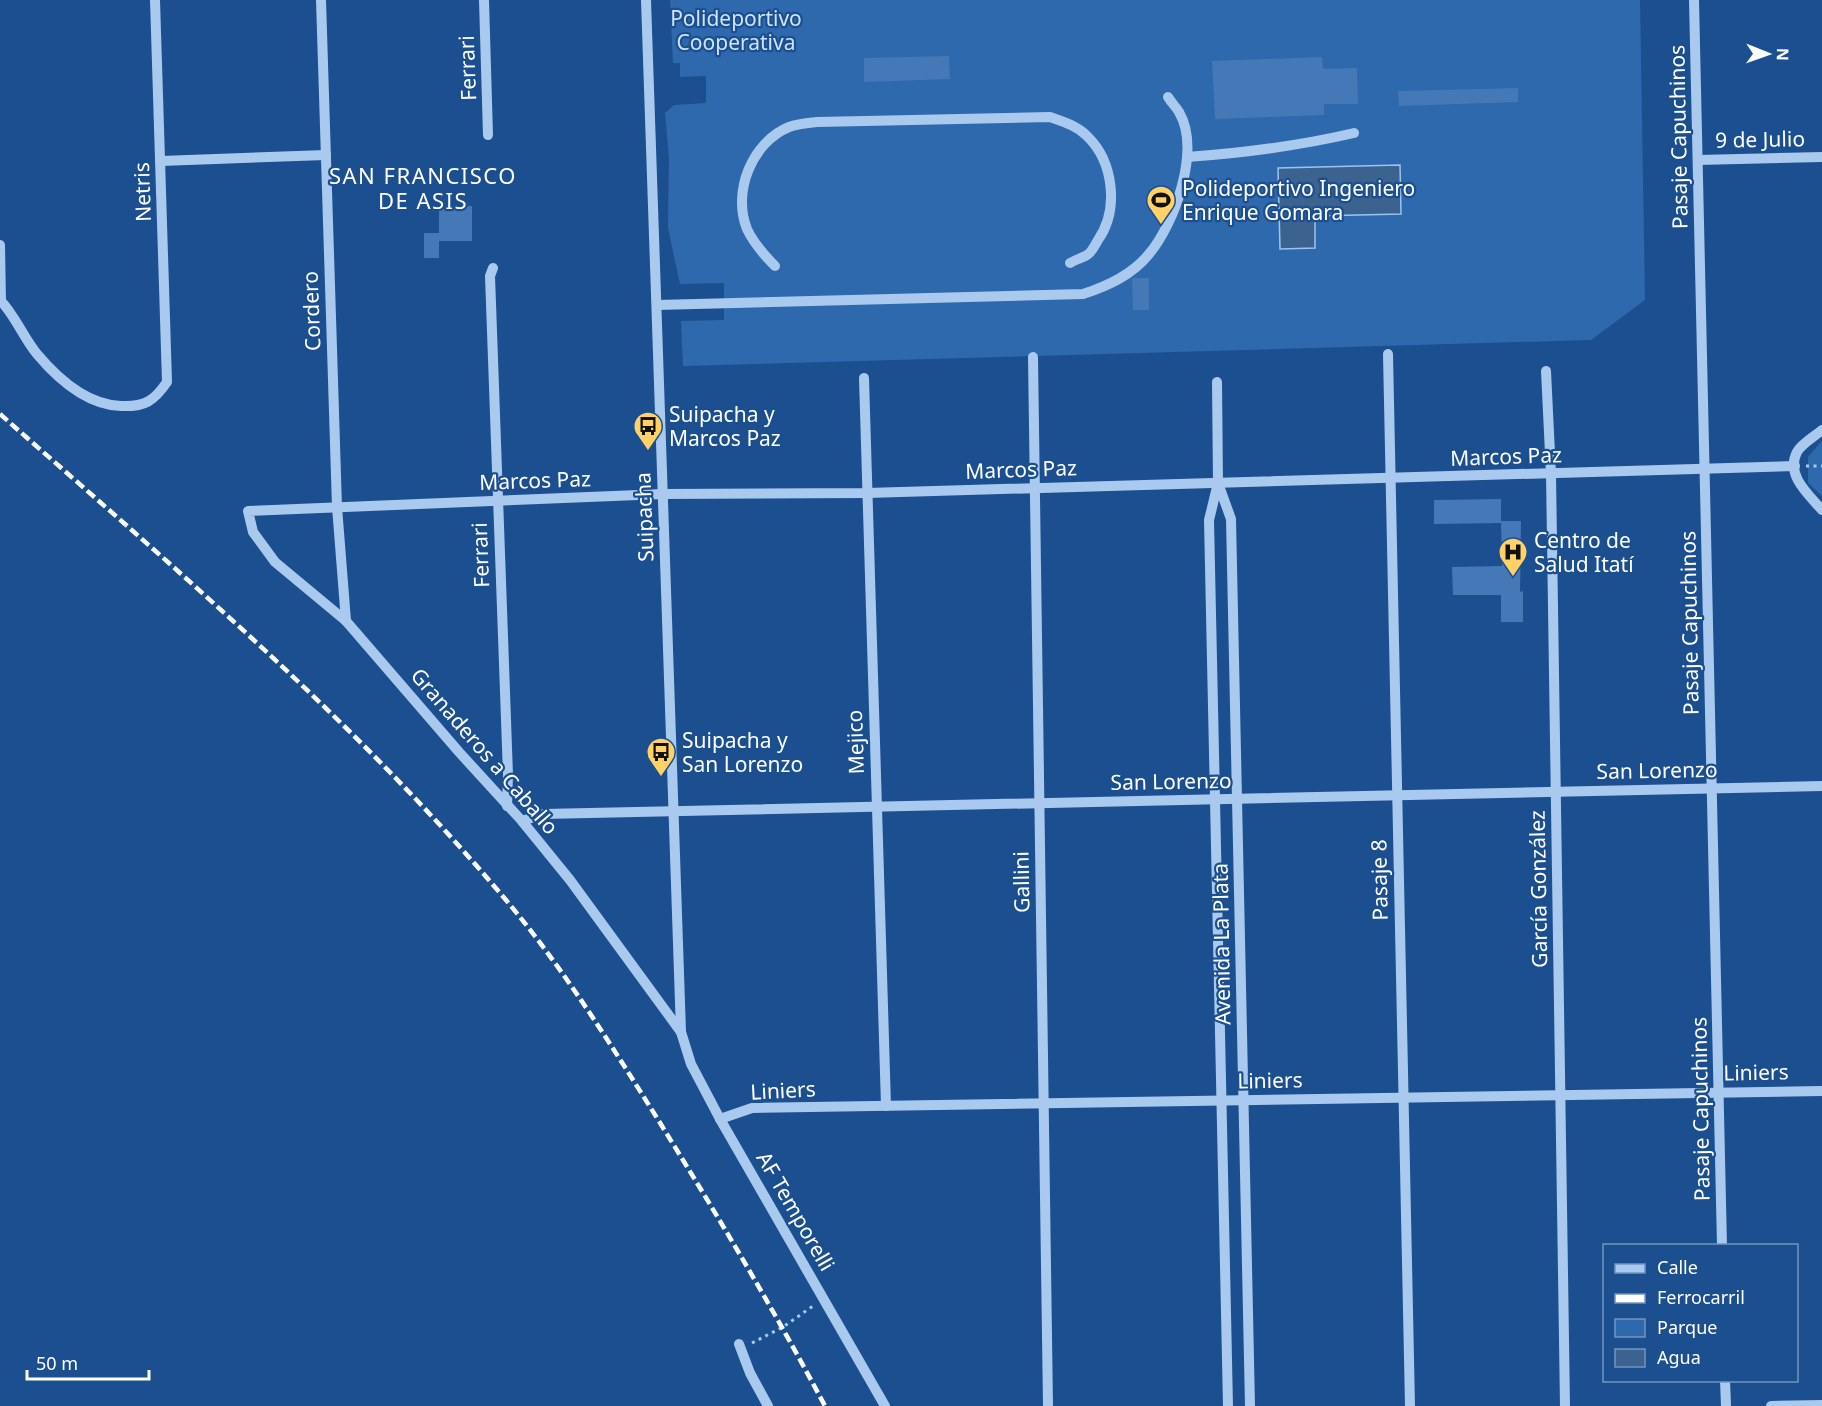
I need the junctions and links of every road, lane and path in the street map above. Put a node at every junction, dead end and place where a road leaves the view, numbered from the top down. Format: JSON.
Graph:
{"nodes":[{"id":1,"x":155,"y":0,"type":"edge"},
{"id":2,"x":321,"y":0,"type":"edge"},
{"id":3,"x":484,"y":0,"type":"edge"},
{"id":4,"x":646,"y":0,"type":"edge"},
{"id":5,"x":1694,"y":0,"type":"edge"},
{"id":6,"x":1168,"y":97,"type":"dead end"},
{"id":7,"x":1354,"y":133,"type":"dead end"},
{"id":8,"x":488,"y":135,"type":"dead end"},
{"id":9,"x":326,"y":155,"type":"junction"},
{"id":10,"x":1187,"y":157,"type":"junction"},
{"id":11,"x":1822,"y":157,"type":"edge"},
{"id":12,"x":1698,"y":160,"type":"junction"},
{"id":13,"x":161,"y":161,"type":"junction"},
{"id":14,"x":0,"y":244,"type":"edge"},
{"id":15,"x":1070,"y":263,"type":"dead end"},
{"id":16,"x":775,"y":266,"type":"dead end"},
{"id":17,"x":494,"y":268,"type":"dead end"},
{"id":18,"x":1,"y":300,"type":"edge"},
{"id":19,"x":657,"y":305,"type":"junction"},
{"id":20,"x":1388,"y":354,"type":"dead end"},
{"id":21,"x":1033,"y":357,"type":"dead end"},
{"id":22,"x":1546,"y":371,"type":"dead end"},
{"id":23,"x":864,"y":378,"type":"dead end"},
{"id":24,"x":1217,"y":382,"type":"dead end"},
{"id":25,"x":1822,"y":430,"type":"edge"},
{"id":26,"x":1795,"y":466,"type":"junction"},
{"id":27,"x":1705,"y":469,"type":"junction"},
{"id":28,"x":1551,"y":474,"type":"junction"},
{"id":29,"x":1391,"y":478,"type":"junction"},
{"id":30,"x":1218,"y":483,"type":"junction"},
{"id":31,"x":1035,"y":488,"type":"junction"},
{"id":32,"x":867,"y":493,"type":"junction"},
{"id":33,"x":663,"y":494,"type":"junction"},
{"id":34,"x":498,"y":501,"type":"junction"},
{"id":35,"x":337,"y":507,"type":"junction"},
{"id":36,"x":1822,"y":510,"type":"edge"},
{"id":37,"x":248,"y":511,"type":"joint"},
{"id":38,"x":346,"y":621,"type":"junction"},
{"id":39,"x":1822,"y":786,"type":"edge"},
{"id":40,"x":1712,"y":789,"type":"junction"},
{"id":41,"x":1556,"y":792,"type":"junction"},
{"id":42,"x":1397,"y":796,"type":"junction"},
{"id":43,"x":1215,"y":799,"type":"junction"},
{"id":44,"x":1237,"y":799,"type":"junction"},
{"id":45,"x":1039,"y":803,"type":"junction"},
{"id":46,"x":507,"y":806,"type":"junction"},
{"id":47,"x":877,"y":807,"type":"junction"},
{"id":48,"x":673,"y":811,"type":"junction"},
{"id":49,"x":522,"y":821,"type":"junction"},
{"id":50,"x":681,"y":1032,"type":"junction"},
{"id":51,"x":1822,"y":1091,"type":"edge"},
{"id":52,"x":1719,"y":1093,"type":"junction"},
{"id":53,"x":1560,"y":1095,"type":"junction"},
{"id":54,"x":1403,"y":1097,"type":"junction"},
{"id":55,"x":1221,"y":1100,"type":"junction"},
{"id":56,"x":1244,"y":1100,"type":"junction"},
{"id":57,"x":1044,"y":1103,"type":"junction"},
{"id":58,"x":886,"y":1106,"type":"junction"},
{"id":59,"x":720,"y":1119,"type":"junction"},
{"id":60,"x":1722,"y":1244,"type":"edge"},
{"id":61,"x":824,"y":1298,"type":"junction"},
{"id":62,"x":739,"y":1344,"type":"joint"},
{"id":63,"x":1725,"y":1382,"type":"edge"},
{"id":64,"x":1822,"y":1405,"type":"edge"},
{"id":65,"x":768,"y":1406,"type":"edge"},
{"id":66,"x":885,"y":1406,"type":"edge"},
{"id":67,"x":1048,"y":1406,"type":"edge"},
{"id":68,"x":1228,"y":1406,"type":"edge"},
{"id":69,"x":1250,"y":1406,"type":"edge"},
{"id":70,"x":1410,"y":1406,"type":"edge"},
{"id":71,"x":1565,"y":1406,"type":"edge"},
{"id":72,"x":1726,"y":1406,"type":"edge"},
{"id":73,"x":1771,"y":1406,"type":"edge"}],
"edges":[{"from":1,"to":13,"type":"street","name":"Netris"},
{"from":2,"to":9,"type":"street","name":"Cordero"},
{"from":3,"to":8,"type":"street","name":"Ferrari"},
{"from":4,"to":19,"type":"street","name":"Suipacha"},
{"from":5,"to":12,"type":"street","name":"Pasaje Capuchinos"},
{"from":6,"to":10,"type":"street"},
{"from":7,"to":10,"type":"street"},
{"from":9,"to":13,"type":"street"},
{"from":9,"to":35,"type":"street","name":"Cordero"},
{"from":10,"to":19,"type":"street"},
{"from":11,"to":12,"type":"street","name":"9 de Julio"},
{"from":12,"to":27,"type":"street","name":"Pasaje Capuchinos"},
{"from":13,"to":18,"type":"street","name":"Netris"},
{"from":14,"to":18,"type":"street"},
{"from":15,"to":16,"type":"street"},
{"from":17,"to":34,"type":"street","name":"Ferrari"},
{"from":19,"to":33,"type":"street","name":"Suipacha"},
{"from":20,"to":29,"type":"street","name":"Pasaje 8"},
{"from":21,"to":31,"type":"street","name":"Gallini"},
{"from":22,"to":28,"type":"street","name":"García González"},
{"from":23,"to":32,"type":"street","name":"Mejico"},
{"from":24,"to":30,"type":"street","name":"Avenida La Plata"},
{"from":25,"to":26,"type":"street"},
{"from":26,"to":27,"type":"street","name":"Marcos Paz"},
{"from":26,"to":36,"type":"street"},
{"from":27,"to":28,"type":"street","name":"Marcos Paz"},
{"from":27,"to":40,"type":"street","name":"Pasaje Capuchinos"},
{"from":28,"to":29,"type":"street","name":"Marcos Paz"},
{"from":28,"to":41,"type":"street","name":"García González"},
{"from":29,"to":30,"type":"street","name":"Marcos Paz"},
{"from":29,"to":42,"type":"street","name":"Pasaje 8"},
{"from":30,"to":31,"type":"street","name":"Marcos Paz"},
{"from":30,"to":43,"type":"street","name":"Avenida La Plata"},
{"from":30,"to":44,"type":"street","name":"Avenida La Plata"},
{"from":31,"to":32,"type":"street","name":"Marcos Paz"},
{"from":31,"to":45,"type":"street","name":"Gallini"},
{"from":32,"to":33,"type":"street","name":"Marcos Paz"},
{"from":32,"to":47,"type":"street","name":"Mejico"},
{"from":33,"to":34,"type":"street","name":"Marcos Paz"},
{"from":33,"to":48,"type":"street","name":"Suipacha"},
{"from":34,"to":35,"type":"street","name":"Marcos Paz"},
{"from":34,"to":46,"type":"street","name":"Ferrari"},
{"from":35,"to":37,"type":"street","name":"Marcos Paz"},
{"from":35,"to":38,"type":"street","name":"Cordero"},
{"from":37,"to":38,"type":"street","name":"Granaderos a Caballo"},
{"from":38,"to":46,"type":"street","name":"Granaderos a Caballo"},
{"from":39,"to":40,"type":"street","name":"San Lorenzo"},
{"from":40,"to":41,"type":"street","name":"San Lorenzo"},
{"from":40,"to":52,"type":"street","name":"Pasaje Capuchinos"},
{"from":41,"to":42,"type":"street","name":"San Lorenzo"},
{"from":41,"to":53,"type":"street","name":"García González"},
{"from":42,"to":44,"type":"street","name":"San Lorenzo"},
{"from":42,"to":54,"type":"street","name":"Pasaje 8"},
{"from":43,"to":44,"type":"street","name":"San Lorenzo"},
{"from":43,"to":45,"type":"street","name":"San Lorenzo"},
{"from":43,"to":55,"type":"street","name":"Avenida La Plata"},
{"from":44,"to":56,"type":"street","name":"Avenida La Plata"},
{"from":45,"to":47,"type":"street","name":"San Lorenzo"},
{"from":45,"to":57,"type":"street","name":"Gallini"},
{"from":46,"to":49,"type":"street","name":"Granaderos a Caballo"},
{"from":47,"to":48,"type":"street","name":"San Lorenzo"},
{"from":47,"to":58,"type":"street","name":"Mejico"},
{"from":48,"to":49,"type":"street","name":"San Lorenzo"},
{"from":48,"to":50,"type":"street","name":"Suipacha"},
{"from":49,"to":50,"type":"street","name":"Granaderos a Caballo"},
{"from":50,"to":59,"type":"street","name":"AF Temporelli"},
{"from":51,"to":52,"type":"street","name":"Liniers"},
{"from":52,"to":53,"type":"street","name":"Liniers"},
{"from":52,"to":60,"type":"street","name":"Pasaje Capuchinos"},
{"from":53,"to":54,"type":"street","name":"Liniers"},
{"from":53,"to":71,"type":"street","name":"García González"},
{"from":54,"to":56,"type":"street","name":"Liniers"},
{"from":54,"to":70,"type":"street","name":"Pasaje 8"},
{"from":55,"to":56,"type":"street","name":"Liniers"},
{"from":55,"to":57,"type":"street","name":"Liniers"},
{"from":55,"to":68,"type":"street","name":"Avenida La Plata"},
{"from":56,"to":69,"type":"street","name":"Avenida La Plata"},
{"from":57,"to":58,"type":"street","name":"Liniers"},
{"from":57,"to":67,"type":"street","name":"Gallini"},
{"from":58,"to":59,"type":"street","name":"Liniers"},
{"from":59,"to":61,"type":"street","name":"AF Temporelli"},
{"from":61,"to":62,"type":"path"},
{"from":61,"to":66,"type":"street","name":"AF Temporelli"},
{"from":62,"to":65,"type":"street"},
{"from":63,"to":72,"type":"street"},
{"from":64,"to":73,"type":"street"}]}
